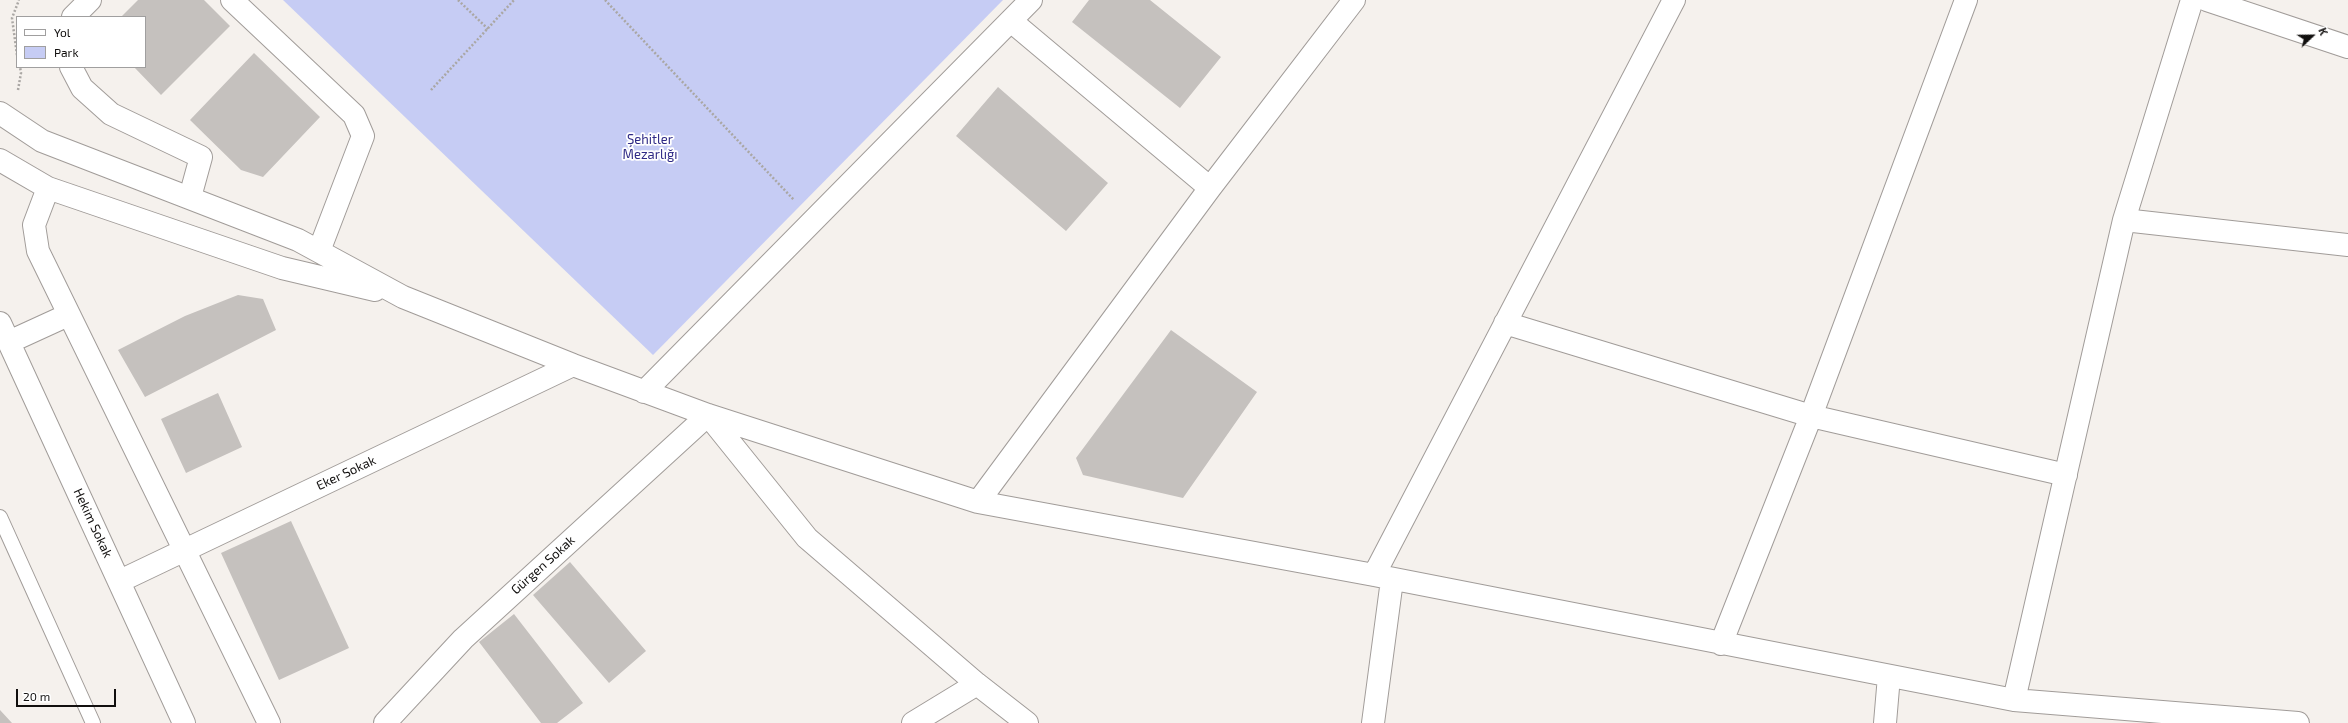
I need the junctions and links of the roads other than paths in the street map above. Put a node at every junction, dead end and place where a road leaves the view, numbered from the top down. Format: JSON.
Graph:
{"nodes":[{"id":1,"x":90,"y":0,"type":"edge"},
{"id":2,"x":232,"y":0,"type":"edge"},
{"id":3,"x":1031,"y":0,"type":"edge"},
{"id":4,"x":1354,"y":0,"type":"edge"},
{"id":5,"x":1674,"y":0,"type":"edge"},
{"id":6,"x":1966,"y":0,"type":"edge"},
{"id":7,"x":2192,"y":0,"type":"edge"},
{"id":8,"x":2207,"y":0,"type":"edge"},
{"id":9,"x":74,"y":16,"type":"edge"},
{"id":10,"x":1011,"y":21,"type":"junction"},
{"id":11,"x":2348,"y":47,"type":"edge"},
{"id":12,"x":72,"y":68,"type":"edge"},
{"id":13,"x":0,"y":113,"type":"edge"},
{"id":14,"x":0,"y":160,"type":"edge"},
{"id":15,"x":48,"y":188,"type":"junction"},
{"id":16,"x":1210,"y":188,"type":"junction"},
{"id":17,"x":190,"y":197,"type":"junction"},
{"id":18,"x":2124,"y":220,"type":"junction"},
{"id":19,"x":2348,"y":245,"type":"edge"},
{"id":20,"x":319,"y":251,"type":"junction"},
{"id":21,"x":403,"y":297,"type":"junction"},
{"id":22,"x":68,"y":315,"type":"junction"},
{"id":23,"x":1505,"y":323,"type":"junction"},
{"id":24,"x":4,"y":332,"type":"edge"},
{"id":25,"x":573,"y":366,"type":"junction"},
{"id":26,"x":644,"y":392,"type":"junction"},
{"id":27,"x":708,"y":415,"type":"junction"},
{"id":28,"x":1811,"y":416,"type":"junction"},
{"id":29,"x":2066,"y":474,"type":"junction"},
{"id":30,"x":978,"y":502,"type":"junction"},
{"id":31,"x":0,"y":517,"type":"edge"},
{"id":32,"x":185,"y":550,"type":"junction"},
{"id":33,"x":1383,"y":578,"type":"junction"},
{"id":34,"x":120,"y":582,"type":"junction"},
{"id":35,"x":1721,"y":644,"type":"junction"},
{"id":36,"x":1889,"y":676,"type":"junction"},
{"id":37,"x":977,"y":684,"type":"junction"},
{"id":38,"x":2014,"y":700,"type":"junction"},
{"id":39,"x":93,"y":723,"type":"edge"},
{"id":40,"x":184,"y":723,"type":"edge"},
{"id":41,"x":269,"y":723,"type":"edge"},
{"id":42,"x":385,"y":723,"type":"edge"},
{"id":43,"x":913,"y":723,"type":"edge"},
{"id":44,"x":1027,"y":723,"type":"edge"},
{"id":45,"x":1373,"y":723,"type":"edge"},
{"id":46,"x":1885,"y":723,"type":"edge"},
{"id":47,"x":2298,"y":723,"type":"edge"}],
"edges":[{"from":1,"to":9,"type":"street"},
{"from":2,"to":20,"type":"street"},
{"from":3,"to":10,"type":"street"},
{"from":4,"to":16,"type":"street"},
{"from":5,"to":23,"type":"street"},
{"from":6,"to":28,"type":"street"},
{"from":7,"to":18,"type":"street"},
{"from":8,"to":11,"type":"street"},
{"from":10,"to":16,"type":"street"},
{"from":10,"to":26,"type":"street"},
{"from":12,"to":17,"type":"street"},
{"from":13,"to":17,"type":"street"},
{"from":14,"to":15,"type":"street"},
{"from":15,"to":21,"type":"street"},
{"from":15,"to":22,"type":"street"},
{"from":16,"to":30,"type":"street"},
{"from":17,"to":20,"type":"street"},
{"from":18,"to":19,"type":"street"},
{"from":18,"to":29,"type":"street"},
{"from":20,"to":21,"type":"street"},
{"from":21,"to":25,"type":"street"},
{"from":22,"to":24,"type":"street"},
{"from":22,"to":32,"type":"street"},
{"from":23,"to":28,"type":"street"},
{"from":23,"to":33,"type":"street"},
{"from":24,"to":34,"type":"street","name":"Hekim Sokak"},
{"from":25,"to":26,"type":"street"},
{"from":25,"to":32,"type":"street","name":"Eker Sokak"},
{"from":26,"to":27,"type":"street"},
{"from":27,"to":30,"type":"street"},
{"from":27,"to":37,"type":"street"},
{"from":27,"to":42,"type":"street","name":"Gürgen Sokak"},
{"from":28,"to":29,"type":"street"},
{"from":28,"to":35,"type":"street"},
{"from":29,"to":38,"type":"street"},
{"from":30,"to":33,"type":"street"},
{"from":31,"to":39,"type":"lane"},
{"from":32,"to":34,"type":"street","name":"Eker Sokak"},
{"from":32,"to":41,"type":"street"},
{"from":33,"to":35,"type":"street"},
{"from":33,"to":45,"type":"street"},
{"from":34,"to":40,"type":"street","name":"Hekim Sokak"},
{"from":35,"to":36,"type":"street"},
{"from":36,"to":38,"type":"street"},
{"from":36,"to":46,"type":"street"},
{"from":37,"to":43,"type":"street"},
{"from":37,"to":44,"type":"street"},
{"from":38,"to":47,"type":"street"}]}
